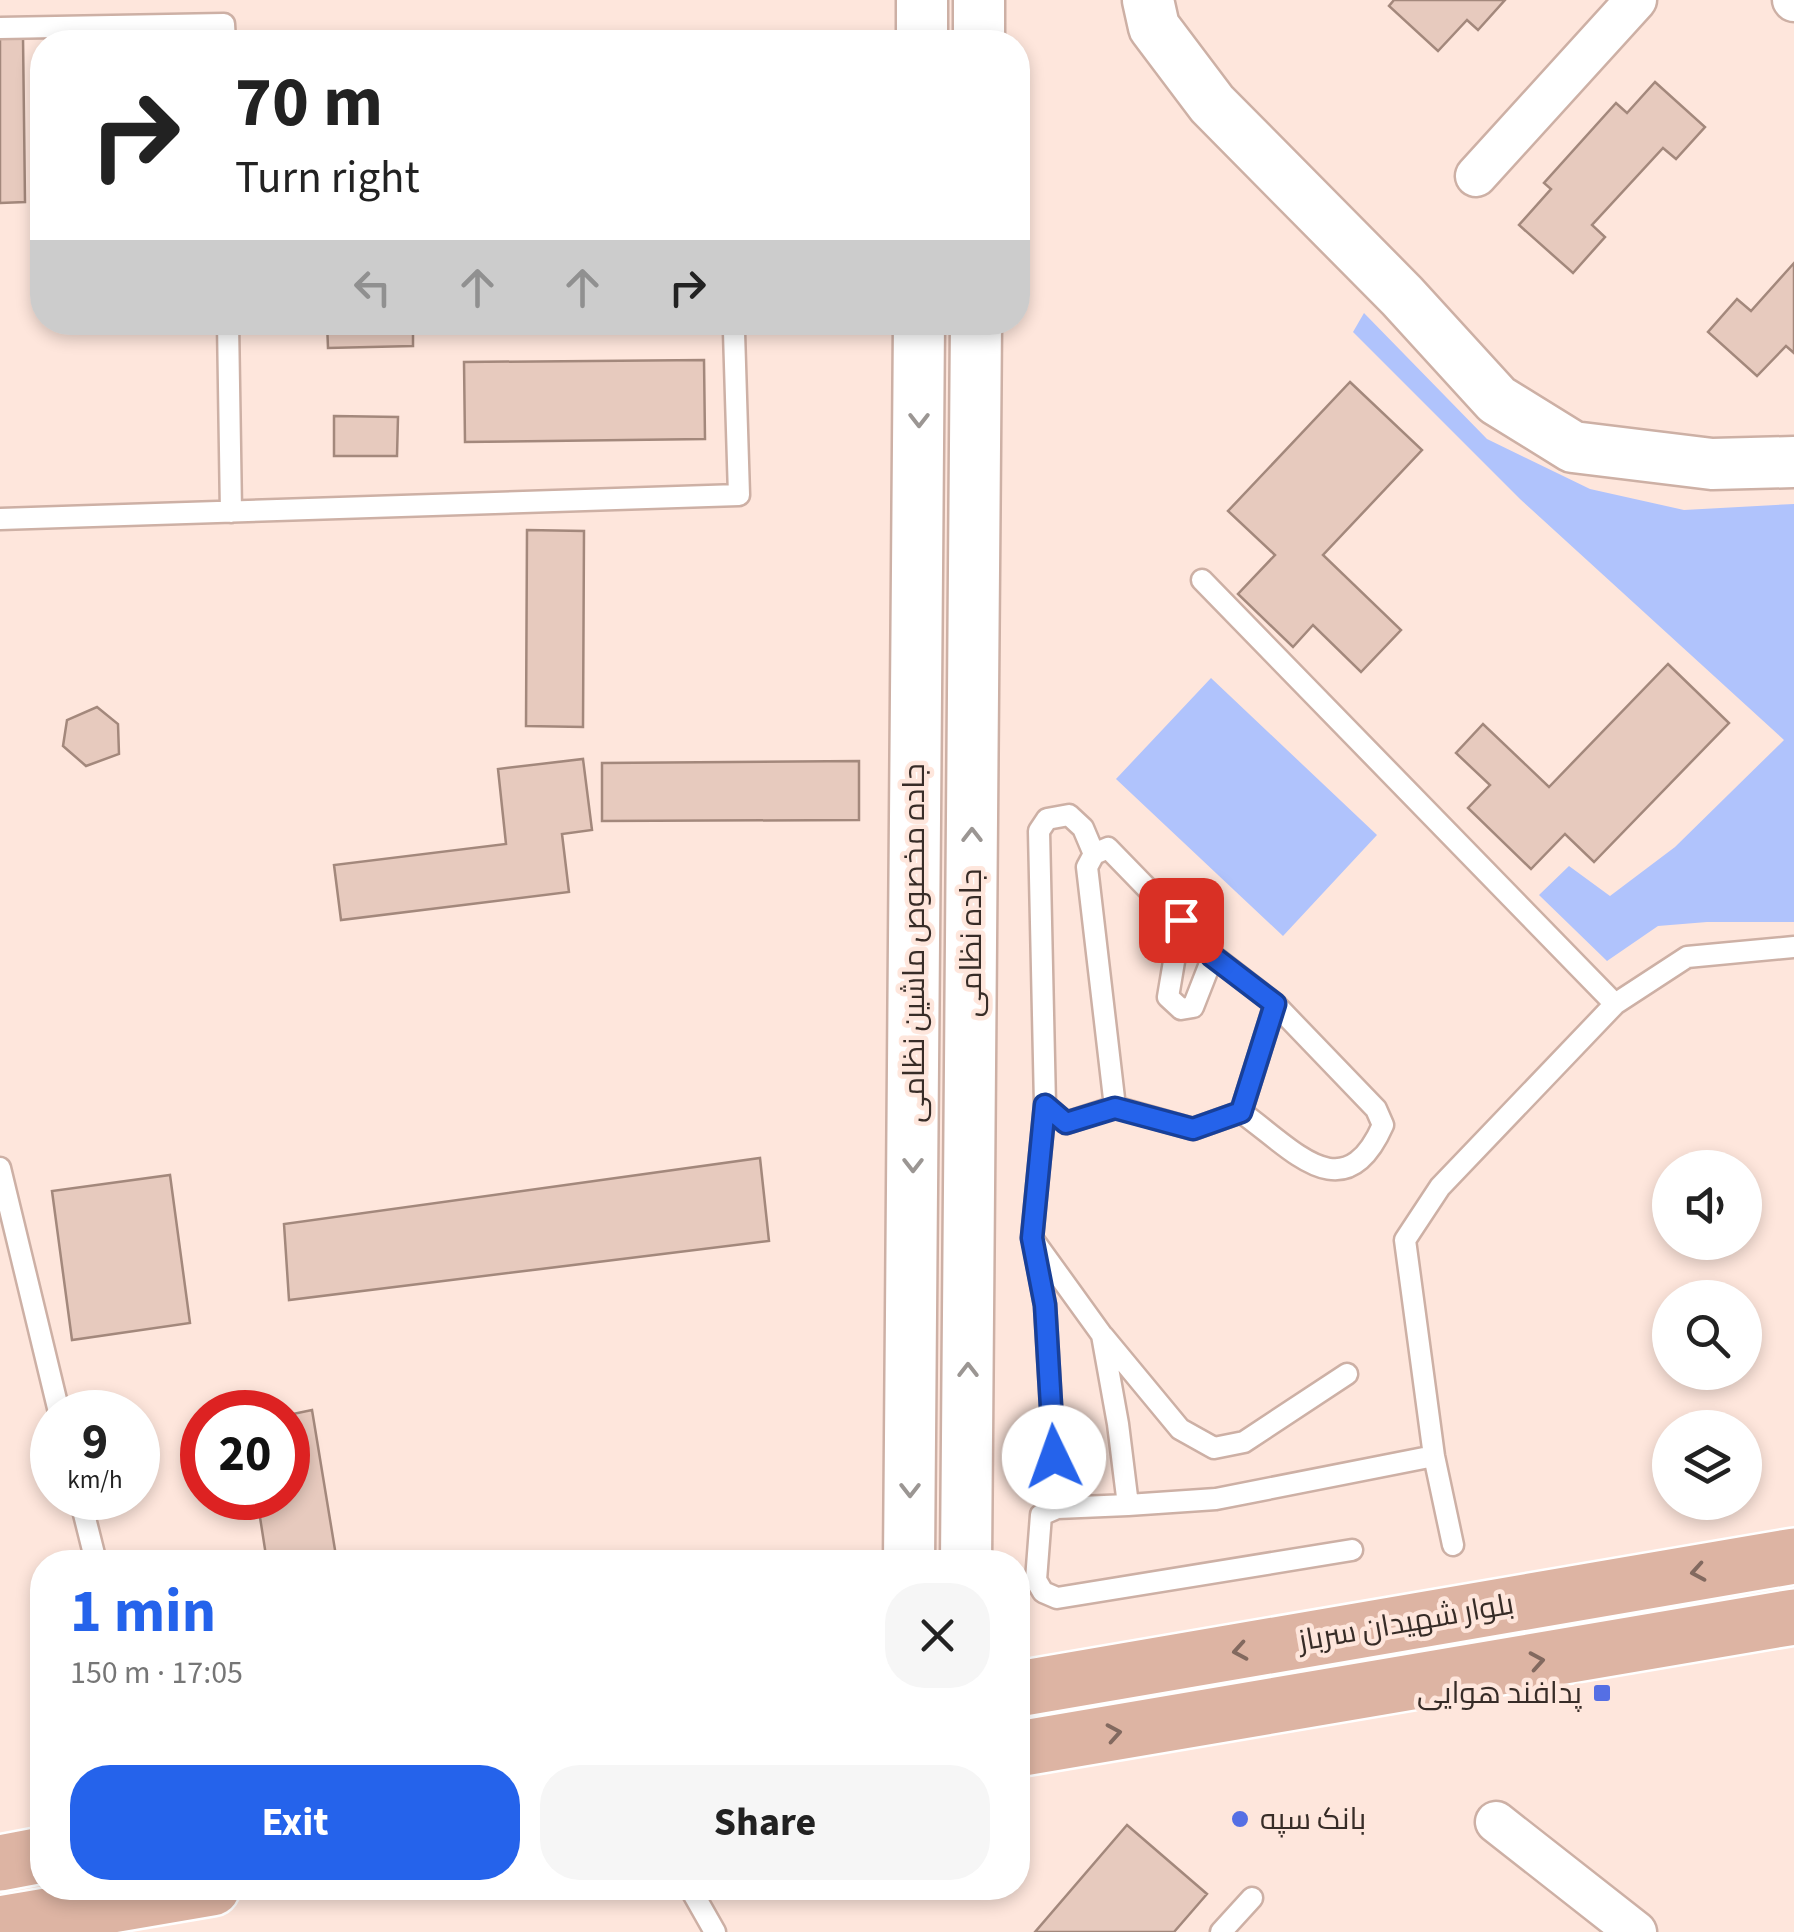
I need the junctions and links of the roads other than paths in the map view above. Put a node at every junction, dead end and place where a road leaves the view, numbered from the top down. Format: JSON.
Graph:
{"nodes":[{"id":1,"x":922,"y":0,"type":"edge"},
{"id":2,"x":979,"y":0,"type":"edge"},
{"id":3,"x":1148,"y":0,"type":"edge"},
{"id":4,"x":1636,"y":0,"type":"edge"},
{"id":5,"x":0,"y":28,"type":"edge"},
{"id":6,"x":224,"y":30,"type":"edge"},
{"id":7,"x":922,"y":30,"type":"edge"},
{"id":8,"x":979,"y":30,"type":"edge"},
{"id":9,"x":1476,"y":176,"type":"dead end"},
{"id":10,"x":228,"y":335,"type":"edge"},
{"id":11,"x":734,"y":335,"type":"edge"},
{"id":12,"x":920,"y":335,"type":"edge"},
{"id":13,"x":976,"y":335,"type":"edge"},
{"id":14,"x":1794,"y":462,"type":"edge"},
{"id":15,"x":231,"y":512,"type":"junction"},
{"id":16,"x":0,"y":519,"type":"edge"},
{"id":17,"x":1202,"y":580,"type":"dead end"},
{"id":18,"x":1094,"y":854,"type":"junction"},
{"id":19,"x":1181,"y":920,"type":"junction"},
{"id":20,"x":1794,"y":947,"type":"edge"},
{"id":21,"x":1212,"y":956,"type":"junction"},
{"id":22,"x":1275,"y":1004,"type":"junction"},
{"id":23,"x":1614,"y":1004,"type":"junction"},
{"id":24,"x":1045,"y":1105,"type":"junction"},
{"id":25,"x":1115,"y":1108,"type":"junction"},
{"id":26,"x":1241,"y":1112,"type":"junction"},
{"id":27,"x":0,"y":1168,"type":"edge"},
{"id":28,"x":1032,"y":1238,"type":"junction"},
{"id":29,"x":1102,"y":1335,"type":"junction"},
{"id":30,"x":1347,"y":1374,"type":"dead end"},
{"id":31,"x":54,"y":1390,"type":"edge"},
{"id":32,"x":1434,"y":1456,"type":"junction"},
{"id":33,"x":1128,"y":1506,"type":"junction"},
{"id":34,"x":1056,"y":1508,"type":"junction"},
{"id":35,"x":86,"y":1520,"type":"edge"},
{"id":36,"x":1453,"y":1545,"type":"dead end"},
{"id":37,"x":93,"y":1550,"type":"edge"},
{"id":38,"x":909,"y":1550,"type":"edge"},
{"id":39,"x":966,"y":1550,"type":"edge"},
{"id":40,"x":1352,"y":1550,"type":"dead end"},
{"id":41,"x":1794,"y":1556,"type":"edge"},
{"id":42,"x":1794,"y":1617,"type":"edge"},
{"id":43,"x":1030,"y":1686,"type":"edge"},
{"id":44,"x":1030,"y":1748,"type":"edge"},
{"id":45,"x":1496,"y":1822,"type":"dead end"},
{"id":46,"x":30,"y":1858,"type":"edge"},
{"id":47,"x":0,"y":1863,"type":"edge"},
{"id":48,"x":1252,"y":1898,"type":"dead end"},
{"id":49,"x":141,"y":1900,"type":"edge"},
{"id":50,"x":697,"y":1900,"type":"edge"},
{"id":51,"x":0,"y":1924,"type":"edge"},
{"id":52,"x":715,"y":1932,"type":"edge"},
{"id":53,"x":1221,"y":1932,"type":"edge"},
{"id":54,"x":1636,"y":1932,"type":"edge"}],
"edges":[{"from":1,"to":7,"type":"street"},
{"from":2,"to":8,"type":"street"},
{"from":3,"to":14,"type":"street"},
{"from":4,"to":9,"type":"street"},
{"from":5,"to":6,"type":"lane"},
{"from":10,"to":15,"type":"lane"},
{"from":11,"to":15,"type":"lane"},
{"from":12,"to":38,"type":"street","name":"جاده مخصوص ماشین نظامی","one_way":true},
{"from":39,"to":13,"type":"street","name":"جاده نظامی","one_way":true},
{"from":15,"to":16,"type":"lane"},
{"from":17,"to":23,"type":"lane"},
{"from":18,"to":19,"type":"lane"},
{"from":18,"to":24,"type":"lane"},
{"from":18,"to":25,"type":"lane"},
{"from":19,"to":21,"type":"lane"},
{"from":19,"to":21,"type":"lane"},
{"from":20,"to":23,"type":"lane"},
{"from":21,"to":22,"type":"lane"},
{"from":22,"to":26,"type":"lane"},
{"from":22,"to":26,"type":"lane"},
{"from":23,"to":32,"type":"lane"},
{"from":24,"to":25,"type":"lane"},
{"from":24,"to":28,"type":"lane"},
{"from":25,"to":26,"type":"lane"},
{"from":27,"to":31,"type":"lane"},
{"from":28,"to":29,"type":"lane"},
{"from":28,"to":34,"type":"lane"},
{"from":29,"to":30,"type":"lane"},
{"from":29,"to":33,"type":"lane"},
{"from":32,"to":33,"type":"lane"},
{"from":32,"to":36,"type":"lane"},
{"from":33,"to":34,"type":"lane"},
{"from":34,"to":40,"type":"lane"},
{"from":35,"to":37,"type":"lane"},
{"from":41,"to":43,"type":"main road","name":"بلوار شهیدان سرباز","one_way":true},
{"from":44,"to":42,"type":"main road","name":"بلوار شهیدان سرباز","one_way":true},
{"from":45,"to":54,"type":"street"},
{"from":46,"to":47,"type":"main road"},
{"from":48,"to":53,"type":"lane"},
{"from":49,"to":51,"type":"main road"},
{"from":50,"to":52,"type":"lane"}]}
